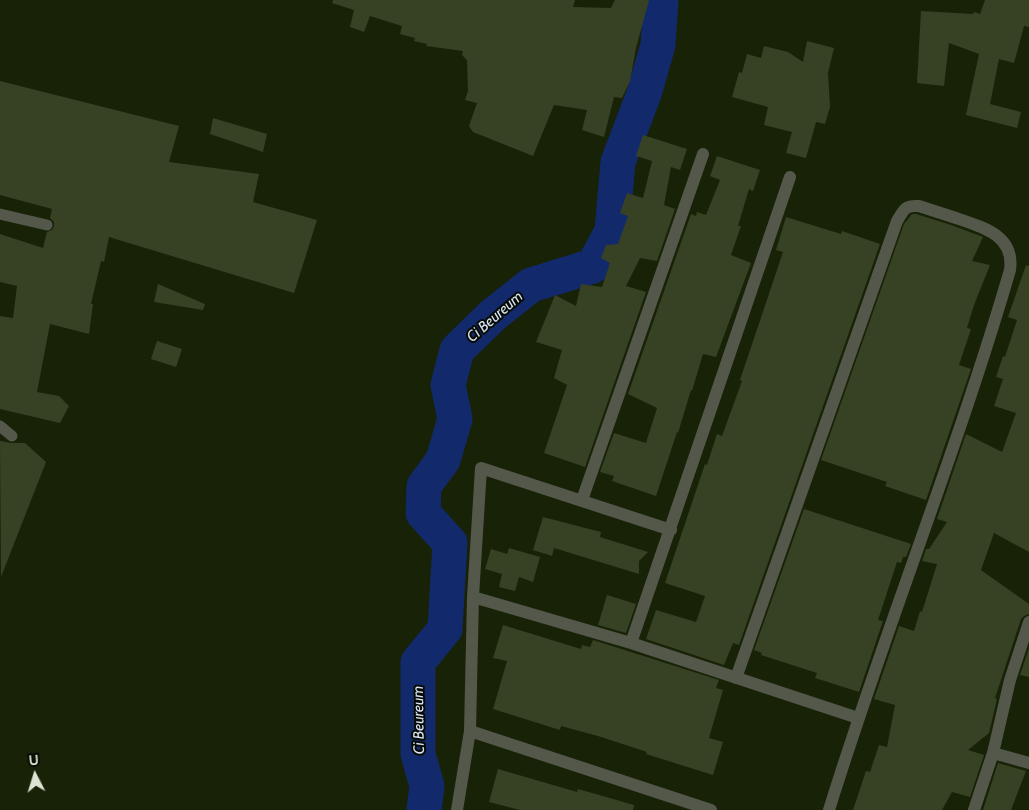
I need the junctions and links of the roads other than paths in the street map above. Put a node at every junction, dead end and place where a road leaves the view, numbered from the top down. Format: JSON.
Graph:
{"nodes":[{"id":1,"x":704,"y":154,"type":"dead end"},
{"id":2,"x":790,"y":177,"type":"dead end"},
{"id":3,"x":0,"y":214,"type":"edge"},
{"id":4,"x":47,"y":225,"type":"dead end"},
{"id":5,"x":0,"y":426,"type":"edge"},
{"id":6,"x":12,"y":436,"type":"dead end"},
{"id":7,"x":582,"y":500,"type":"junction"},
{"id":8,"x":670,"y":530,"type":"junction"},
{"id":9,"x":473,"y":597,"type":"junction"},
{"id":10,"x":1028,"y":629,"type":"edge"},
{"id":11,"x":631,"y":643,"type":"junction"},
{"id":12,"x":736,"y":678,"type":"junction"},
{"id":13,"x":858,"y":718,"type":"junction"},
{"id":14,"x":470,"y":731,"type":"junction"},
{"id":15,"x":993,"y":752,"type":"junction"},
{"id":16,"x":1029,"y":763,"type":"edge"},
{"id":17,"x":457,"y":810,"type":"edge"},
{"id":18,"x":711,"y":810,"type":"edge"},
{"id":19,"x":829,"y":810,"type":"edge"},
{"id":20,"x":974,"y":810,"type":"edge"}],
"edges":[{"from":1,"to":7,"type":"street"},
{"from":2,"to":8,"type":"street"},
{"from":3,"to":4,"type":"lane"},
{"from":5,"to":6,"type":"lane"},
{"from":7,"to":8,"type":"street"},
{"from":7,"to":9,"type":"street"},
{"from":8,"to":11,"type":"street"},
{"from":9,"to":11,"type":"street"},
{"from":9,"to":14,"type":"street"},
{"from":10,"to":15,"type":"street"},
{"from":11,"to":12,"type":"street"},
{"from":12,"to":13,"type":"street"},
{"from":12,"to":13,"type":"street"},
{"from":13,"to":19,"type":"street"},
{"from":14,"to":17,"type":"street"},
{"from":14,"to":18,"type":"street"},
{"from":15,"to":16,"type":"street"},
{"from":15,"to":20,"type":"street"}]}
